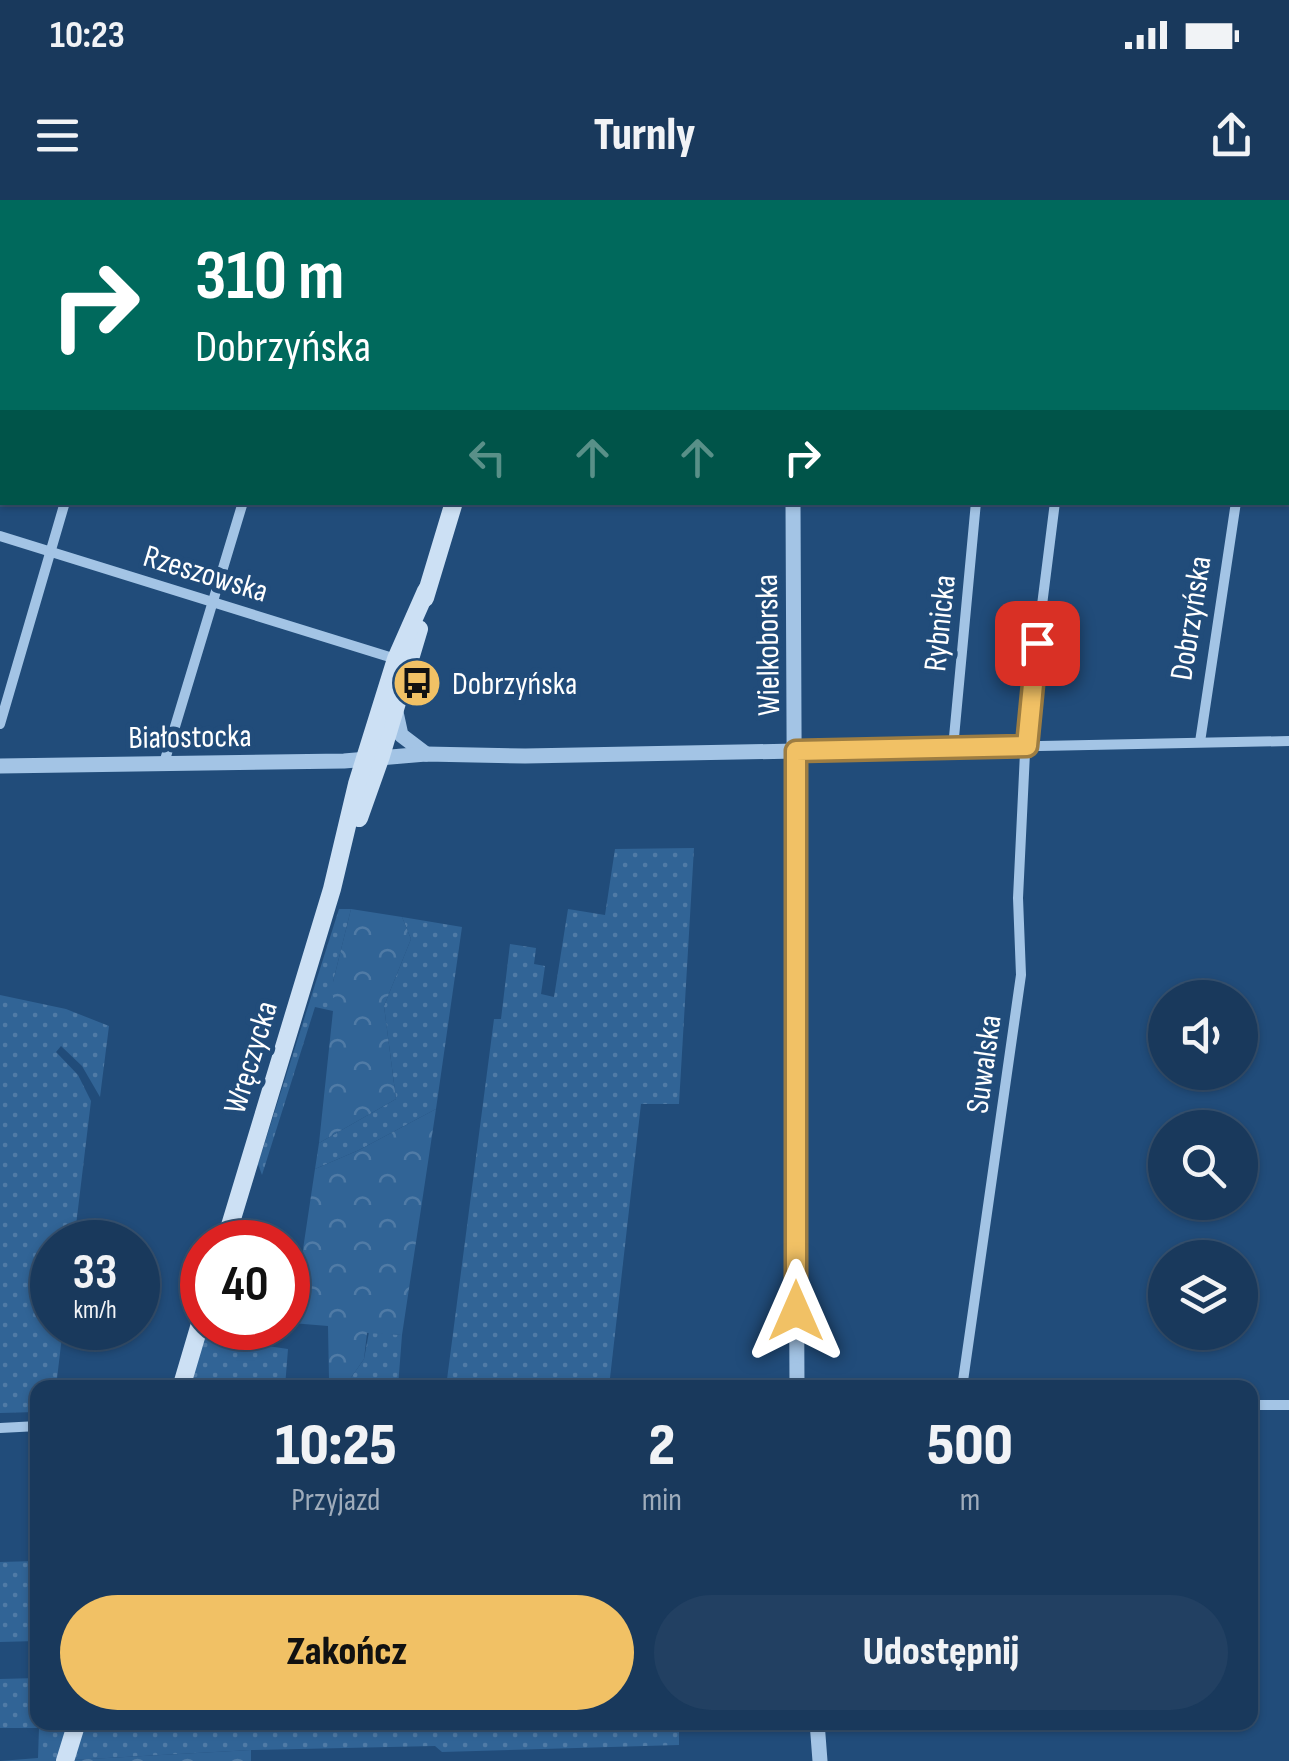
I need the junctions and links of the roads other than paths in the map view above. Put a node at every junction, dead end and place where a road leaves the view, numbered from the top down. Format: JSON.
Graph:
{"nodes":[{"id":1,"x":64,"y":505,"type":"edge"},
{"id":2,"x":242,"y":505,"type":"edge"},
{"id":3,"x":453,"y":505,"type":"edge"},
{"id":4,"x":794,"y":505,"type":"edge"},
{"id":5,"x":976,"y":505,"type":"edge"},
{"id":6,"x":1055,"y":505,"type":"edge"},
{"id":7,"x":1236,"y":505,"type":"edge"},
{"id":8,"x":0,"y":536,"type":"edge"},
{"id":9,"x":50,"y":552,"type":"junction"},
{"id":10,"x":426,"y":591,"type":"junction"},
{"id":11,"x":214,"y":600,"type":"junction"},
{"id":12,"x":396,"y":659,"type":"junction"},
{"id":13,"x":396,"y":708,"type":"junction"},
{"id":14,"x":0,"y":724,"type":"edge"},
{"id":15,"x":1289,"y":740,"type":"edge"},
{"id":16,"x":1200,"y":742,"type":"junction"},
{"id":17,"x":1027,"y":746,"type":"junction"},
{"id":18,"x":952,"y":748,"type":"junction"},
{"id":19,"x":373,"y":751,"type":"junction"},
{"id":20,"x":796,"y":751,"type":"junction"},
{"id":21,"x":426,"y":754,"type":"junction"},
{"id":22,"x":164,"y":763,"type":"junction"},
{"id":23,"x":0,"y":766,"type":"edge"},
{"id":24,"x":232,"y":1220,"type":"edge"},
{"id":25,"x":192,"y":1350,"type":"edge"},
{"id":26,"x":183,"y":1380,"type":"edge"},
{"id":27,"x":797,"y":1380,"type":"edge"},
{"id":28,"x":963,"y":1380,"type":"edge"},
{"id":29,"x":1289,"y":1404,"type":"edge"},
{"id":30,"x":1258,"y":1405,"type":"edge"},
{"id":31,"x":30,"y":1427,"type":"edge"},
{"id":32,"x":0,"y":1428,"type":"edge"},
{"id":33,"x":75,"y":1730,"type":"edge"},
{"id":34,"x":818,"y":1730,"type":"edge"},
{"id":35,"x":65,"y":1761,"type":"edge"},
{"id":36,"x":820,"y":1761,"type":"edge"}],
"edges":[{"from":1,"to":9,"type":"street"},
{"from":2,"to":11,"type":"street"},
{"from":3,"to":10,"type":"main road","name":"Wręczycka"},
{"from":4,"to":20,"type":"street","name":"Wielkoborska"},
{"from":5,"to":18,"type":"street","name":"Rybnicka"},
{"from":6,"to":17,"type":"street","name":"Suwalska"},
{"from":7,"to":16,"type":"street","name":"Dobrzyńska"},
{"from":8,"to":9,"type":"street","name":"Rzeszowska"},
{"from":9,"to":11,"type":"street","name":"Rzeszowska"},
{"from":9,"to":14,"type":"street"},
{"from":10,"to":12,"type":"main road","name":"Wręczycka"},
{"from":10,"to":13,"type":"main road","name":"Wręczycka"},
{"from":11,"to":12,"type":"street","name":"Rzeszowska"},
{"from":11,"to":22,"type":"street"},
{"from":12,"to":19,"type":"main road","name":"Wręczycka"},
{"from":13,"to":19,"type":"main road","name":"Wręczycka"},
{"from":13,"to":21,"type":"street"},
{"from":15,"to":16,"type":"street"},
{"from":16,"to":17,"type":"street"},
{"from":17,"to":18,"type":"street"},
{"from":17,"to":28,"type":"street","name":"Suwalska"},
{"from":18,"to":20,"type":"street"},
{"from":19,"to":21,"type":"street"},
{"from":19,"to":22,"type":"street","name":"Białostocka"},
{"from":19,"to":24,"type":"main road","name":"Wręczycka"},
{"from":20,"to":21,"type":"street"},
{"from":20,"to":27,"type":"street","name":"Wielkoborska"},
{"from":22,"to":23,"type":"street","name":"Białostocka"},
{"from":25,"to":26,"type":"main road"},
{"from":29,"to":30,"type":"street"},
{"from":31,"to":32,"type":"street"},
{"from":33,"to":35,"type":"main road"},
{"from":34,"to":36,"type":"street"}]}
